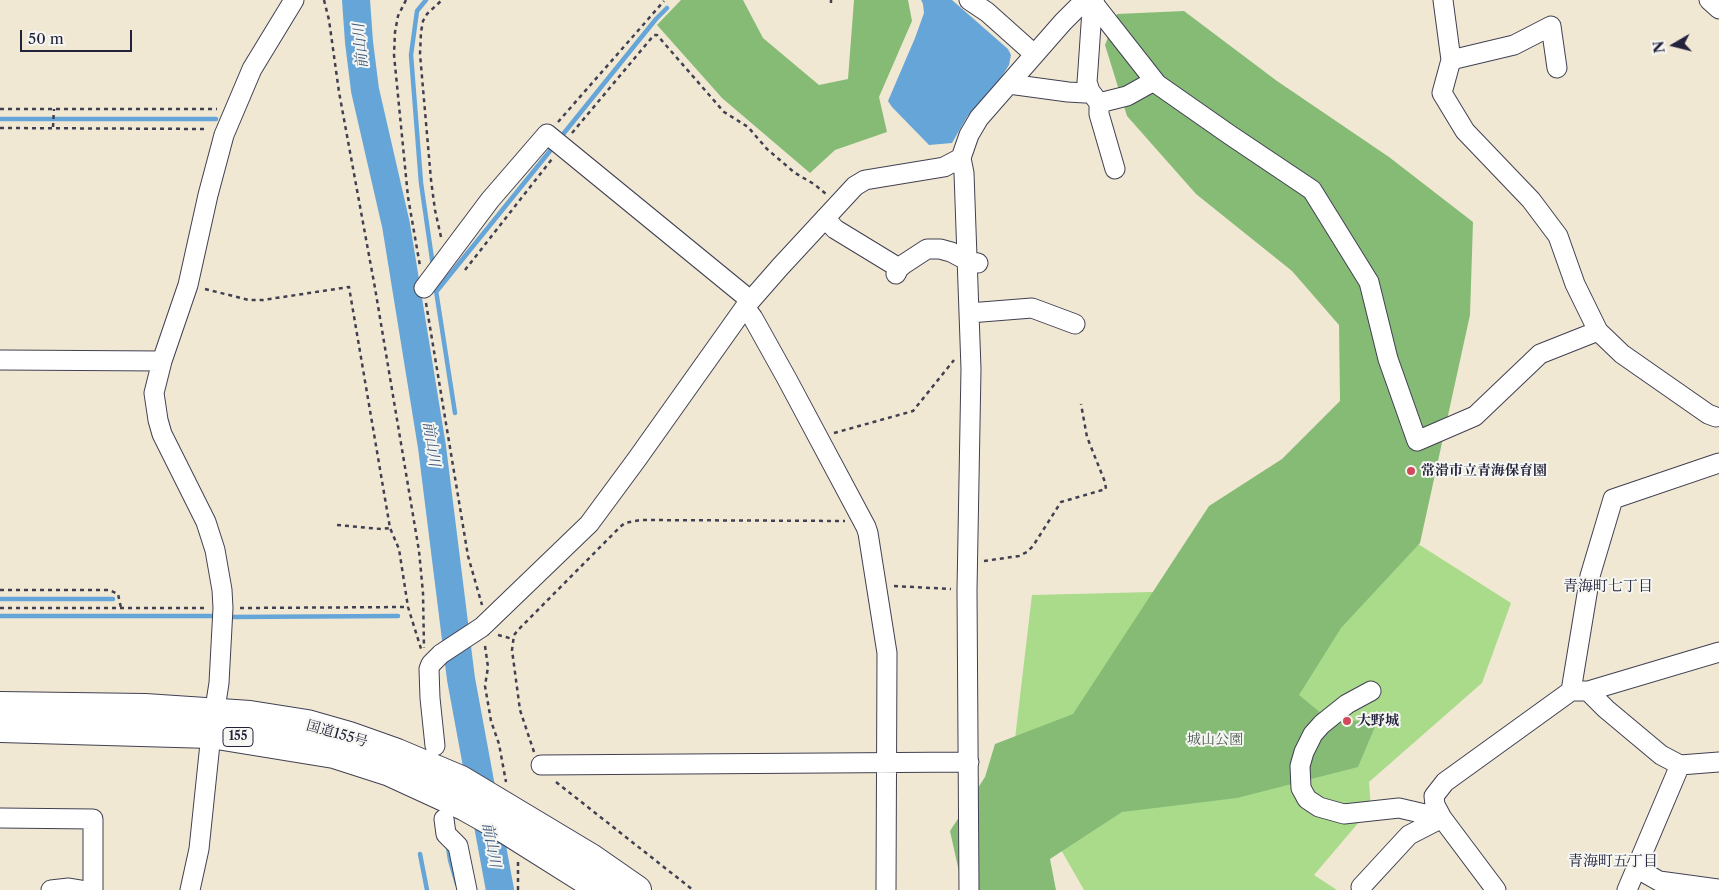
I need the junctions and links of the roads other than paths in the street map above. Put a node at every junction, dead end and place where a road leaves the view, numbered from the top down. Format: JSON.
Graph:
{"nodes":[{"id":1,"x":294,"y":0,"type":"edge"},
{"id":2,"x":968,"y":0,"type":"edge"},
{"id":3,"x":1443,"y":0,"type":"edge"},
{"id":4,"x":1709,"y":0,"type":"edge"},
{"id":5,"x":1090,"y":1,"type":"edge"},
{"id":6,"x":1719,"y":9,"type":"edge"},
{"id":7,"x":1034,"y":54,"type":"junction"},
{"id":8,"x":1451,"y":60,"type":"junction"},
{"id":9,"x":1557,"y":68,"type":"dead end"},
{"id":10,"x":1154,"y":80,"type":"junction"},
{"id":11,"x":1009,"y":84,"type":"junction"},
{"id":12,"x":1095,"y":97,"type":"junction"},
{"id":13,"x":961,"y":158,"type":"junction"},
{"id":14,"x":1115,"y":169,"type":"dead end"},
{"id":15,"x":830,"y":212,"type":"junction"},
{"id":16,"x":973,"y":262,"type":"junction"},
{"id":17,"x":424,"y":288,"type":"road end"},
{"id":18,"x":748,"y":303,"type":"junction"},
{"id":19,"x":970,"y":313,"type":"junction"},
{"id":20,"x":1075,"y":324,"type":"dead end"},
{"id":21,"x":1598,"y":331,"type":"junction"},
{"id":22,"x":0,"y":360,"type":"edge"},
{"id":23,"x":162,"y":360,"type":"junction"},
{"id":24,"x":1718,"y":415,"type":"edge"},
{"id":25,"x":1719,"y":462,"type":"edge"},
{"id":26,"x":1719,"y":652,"type":"edge"},
{"id":27,"x":1371,"y":691,"type":"dead end"},
{"id":28,"x":1579,"y":691,"type":"junction"},
{"id":29,"x":0,"y":706,"type":"edge"},
{"id":30,"x":213,"y":723,"type":"junction"},
{"id":31,"x":0,"y":728,"type":"edge"},
{"id":32,"x":435,"y":746,"type":"dead end"},
{"id":33,"x":969,"y":762,"type":"junction"},
{"id":34,"x":1719,"y":762,"type":"edge"},
{"id":35,"x":887,"y":763,"type":"junction"},
{"id":36,"x":542,"y":765,"type":"road end"},
{"id":37,"x":1680,"y":765,"type":"junction"},
{"id":38,"x":456,"y":802,"type":"junction"},
{"id":39,"x":0,"y":818,"type":"edge"},
{"id":40,"x":1442,"y":818,"type":"junction"},
{"id":41,"x":510,"y":821,"type":"junction"},
{"id":42,"x":1636,"y":868,"type":"junction"},
{"id":43,"x":463,"y":888,"type":"edge"},
{"id":44,"x":1719,"y":889,"type":"edge"},
{"id":45,"x":51,"y":890,"type":"edge"},
{"id":46,"x":82,"y":890,"type":"edge"},
{"id":47,"x":93,"y":890,"type":"edge"},
{"id":48,"x":190,"y":890,"type":"edge"},
{"id":49,"x":602,"y":890,"type":"edge"},
{"id":50,"x":637,"y":890,"type":"edge"},
{"id":51,"x":886,"y":890,"type":"edge"},
{"id":52,"x":969,"y":890,"type":"edge"},
{"id":53,"x":1362,"y":890,"type":"edge"},
{"id":54,"x":1496,"y":890,"type":"edge"},
{"id":55,"x":1627,"y":890,"type":"edge"}],
"edges":[{"from":1,"to":23,"type":"street"},
{"from":2,"to":7,"type":"street"},
{"from":3,"to":8,"type":"street"},
{"from":4,"to":6,"type":"street"},
{"from":5,"to":7,"type":"street"},
{"from":5,"to":10,"type":"street"},
{"from":5,"to":12,"type":"street"},
{"from":7,"to":11,"type":"street"},
{"from":8,"to":9,"type":"street"},
{"from":8,"to":21,"type":"street"},
{"from":10,"to":12,"type":"street"},
{"from":10,"to":21,"type":"street"},
{"from":11,"to":12,"type":"street"},
{"from":11,"to":13,"type":"street"},
{"from":12,"to":14,"type":"street"},
{"from":13,"to":15,"type":"street"},
{"from":13,"to":16,"type":"street"},
{"from":15,"to":16,"type":"street"},
{"from":15,"to":18,"type":"street"},
{"from":16,"to":19,"type":"street"},
{"from":17,"to":18,"type":"street"},
{"from":18,"to":32,"type":"street"},
{"from":18,"to":35,"type":"street"},
{"from":19,"to":20,"type":"street"},
{"from":19,"to":33,"type":"street"},
{"from":21,"to":24,"type":"street"},
{"from":22,"to":23,"type":"street"},
{"from":23,"to":30,"type":"street"},
{"from":25,"to":28,"type":"street"},
{"from":26,"to":28,"type":"street"},
{"from":27,"to":40,"type":"street"},
{"from":28,"to":37,"type":"street"},
{"from":28,"to":40,"type":"street"},
{"from":29,"to":30,"type":"highway","name":"国道155号","number":"155"},
{"from":30,"to":31,"type":"highway","name":"国道155号","number":"155"},
{"from":30,"to":38,"type":"highway","name":"国道155号","number":"155"},
{"from":30,"to":48,"type":"street"},
{"from":33,"to":35,"type":"street"},
{"from":33,"to":52,"type":"street"},
{"from":34,"to":37,"type":"street"},
{"from":35,"to":36,"type":"street"},
{"from":35,"to":51,"type":"street"},
{"from":37,"to":42,"type":"street"},
{"from":38,"to":41,"type":"highway","name":"国道155号","number":"155"},
{"from":38,"to":43,"type":"street"},
{"from":39,"to":47,"type":"street"},
{"from":40,"to":53,"type":"street"},
{"from":40,"to":54,"type":"street"},
{"from":41,"to":49,"type":"highway","name":"国道155号","number":"155"},
{"from":41,"to":50,"type":"highway","name":"国道155号","number":"155"},
{"from":42,"to":44,"type":"street"},
{"from":42,"to":55,"type":"street"},
{"from":45,"to":46,"type":"street"}]}
